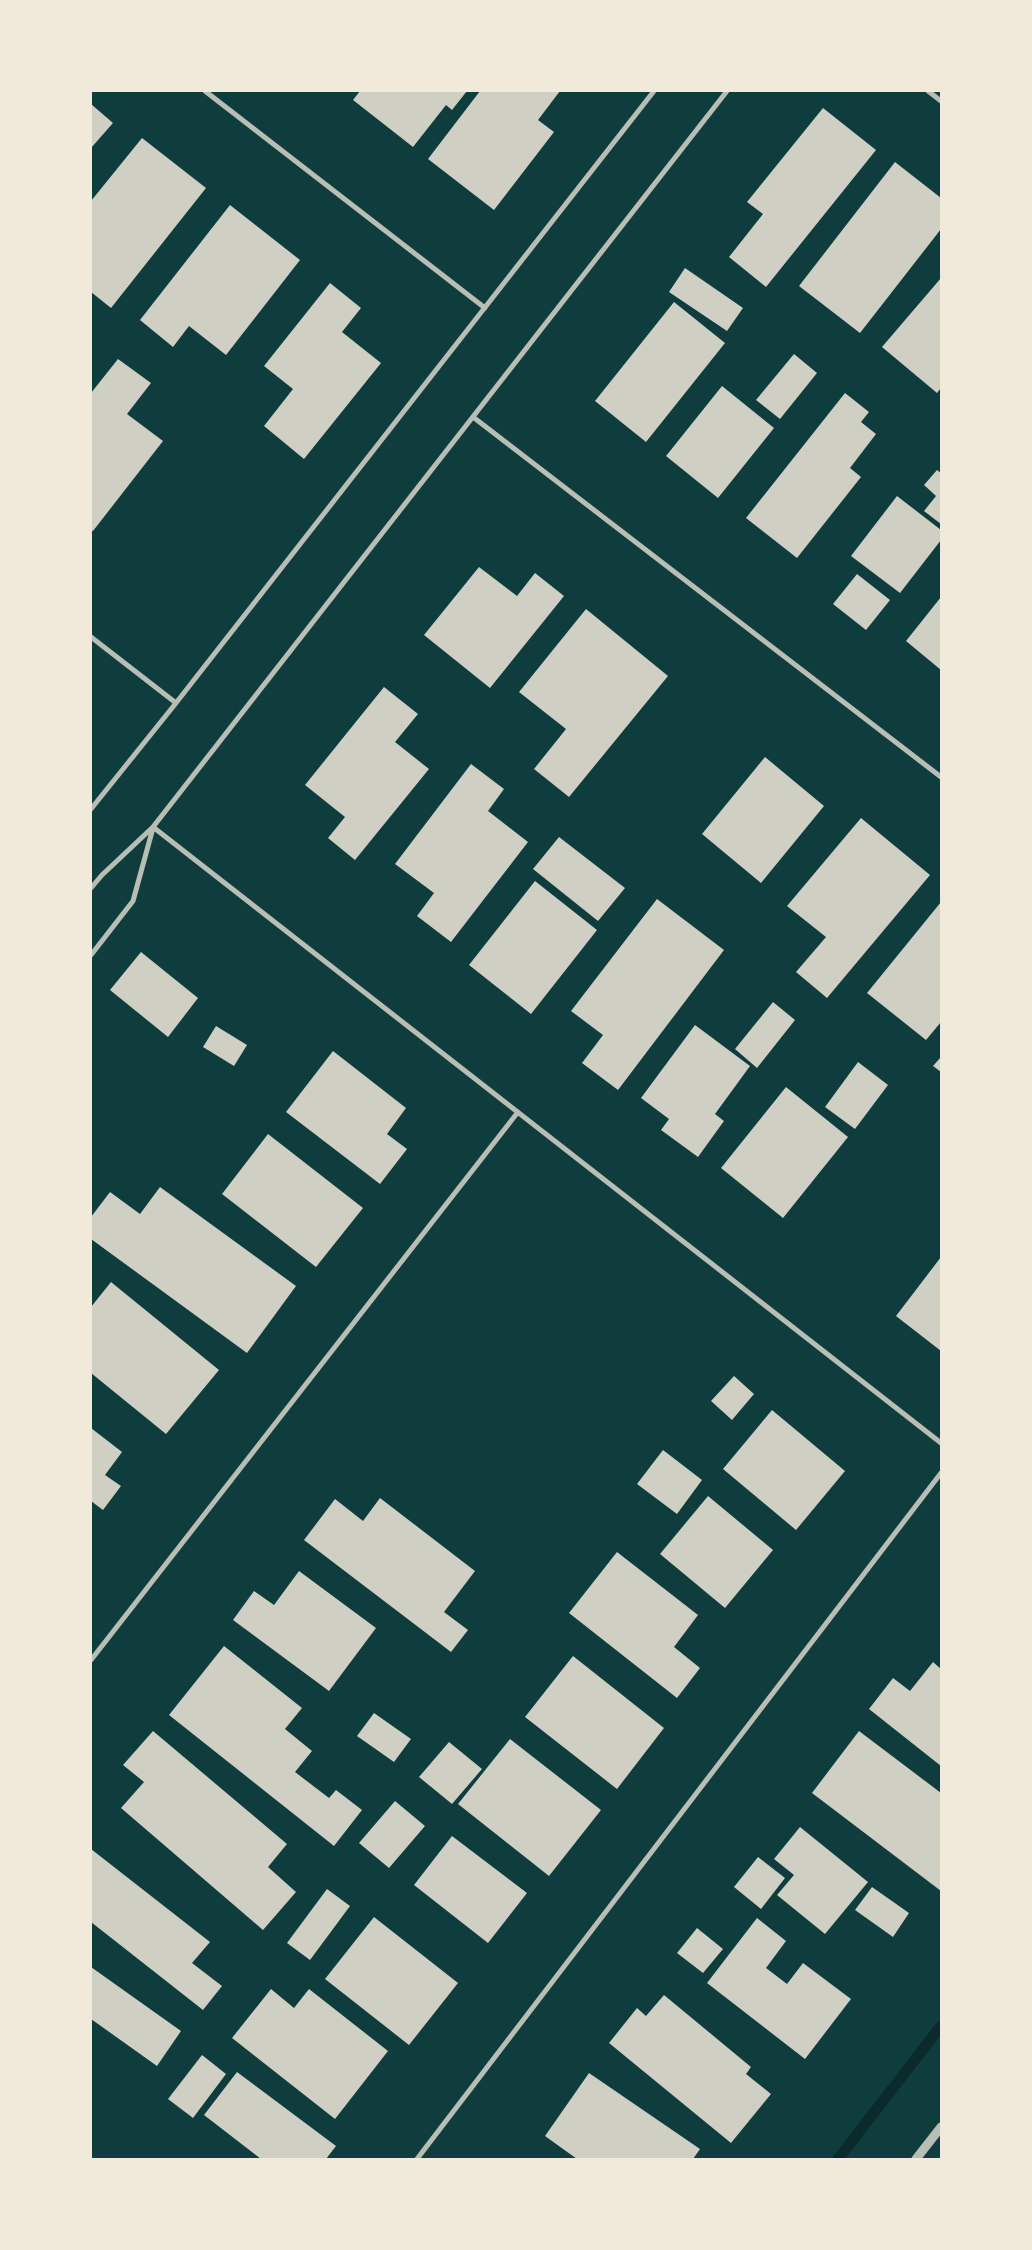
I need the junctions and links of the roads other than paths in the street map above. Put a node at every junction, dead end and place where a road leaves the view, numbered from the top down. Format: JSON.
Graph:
{"nodes":[{"id":1,"x":205,"y":91,"type":"edge"},
{"id":2,"x":654,"y":91,"type":"edge"},
{"id":3,"x":727,"y":91,"type":"edge"},
{"id":4,"x":928,"y":91,"type":"edge"},
{"id":5,"x":941,"y":101,"type":"edge"},
{"id":6,"x":485,"y":308,"type":"junction"},
{"id":7,"x":473,"y":417,"type":"junction"},
{"id":8,"x":91,"y":637,"type":"edge"},
{"id":9,"x":176,"y":703,"type":"junction"},
{"id":10,"x":941,"y":777,"type":"edge"},
{"id":11,"x":91,"y":809,"type":"edge"},
{"id":12,"x":154,"y":827,"type":"junction"},
{"id":13,"x":91,"y":888,"type":"edge"},
{"id":14,"x":91,"y":955,"type":"edge"},
{"id":15,"x":518,"y":1112,"type":"junction"},
{"id":16,"x":941,"y":1443,"type":"edge"},
{"id":17,"x":941,"y":1473,"type":"edge"},
{"id":18,"x":91,"y":1660,"type":"edge"},
{"id":19,"x":941,"y":2127,"type":"edge"},
{"id":20,"x":417,"y":2159,"type":"edge"},
{"id":21,"x":916,"y":2159,"type":"edge"}],
"edges":[{"from":1,"to":6,"type":"street"},
{"from":2,"to":6,"type":"street"},
{"from":3,"to":7,"type":"street"},
{"from":4,"to":5,"type":"street"},
{"from":6,"to":9,"type":"street"},
{"from":7,"to":10,"type":"street"},
{"from":7,"to":12,"type":"street"},
{"from":8,"to":9,"type":"street"},
{"from":9,"to":11,"type":"street"},
{"from":12,"to":13,"type":"street"},
{"from":12,"to":14,"type":"street"},
{"from":12,"to":15,"type":"street"},
{"from":15,"to":16,"type":"street"},
{"from":15,"to":18,"type":"street"},
{"from":17,"to":20,"type":"street"},
{"from":19,"to":21,"type":"street"}]}
